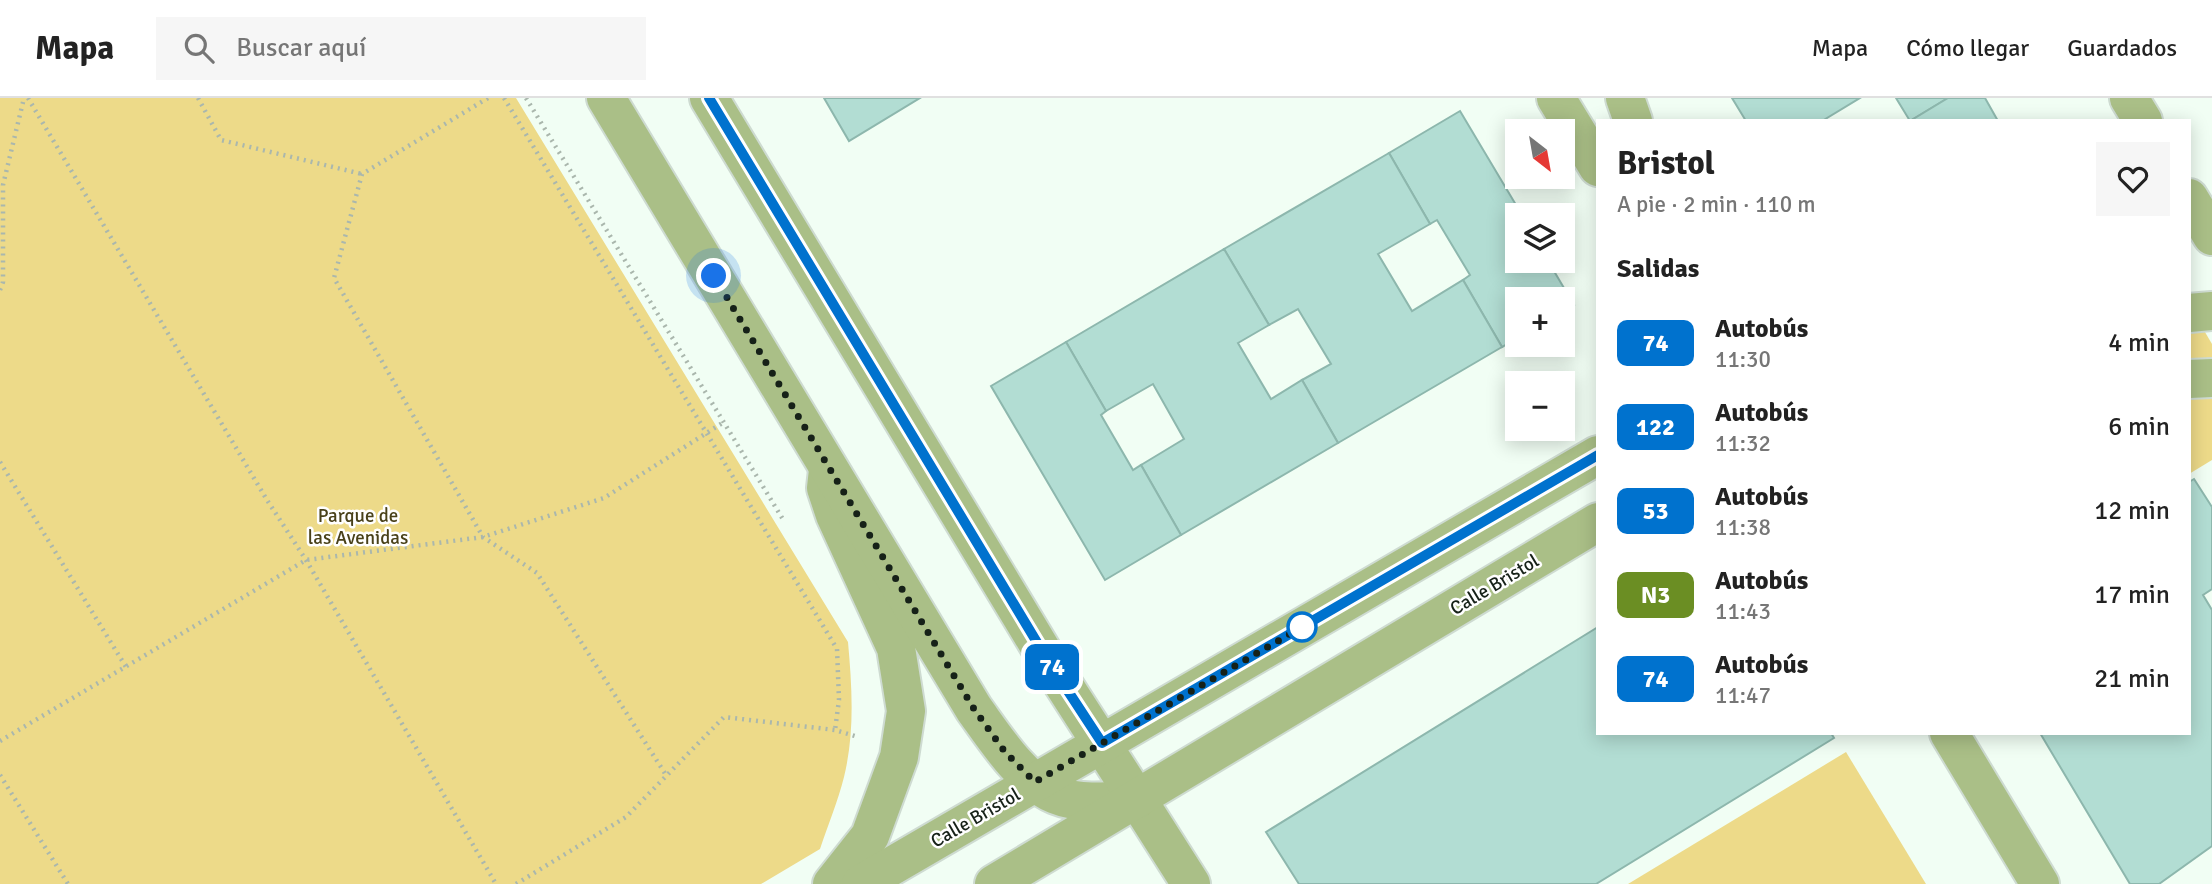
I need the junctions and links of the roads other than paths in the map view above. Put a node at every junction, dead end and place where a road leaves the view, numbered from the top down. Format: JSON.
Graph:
{"nodes":[{"id":1,"x":606,"y":98,"type":"edge"},
{"id":2,"x":709,"y":98,"type":"edge"},
{"id":3,"x":1556,"y":98,"type":"edge"},
{"id":4,"x":1625,"y":98,"type":"edge"},
{"id":5,"x":2129,"y":98,"type":"edge"},
{"id":6,"x":1632,"y":119,"type":"edge"},
{"id":7,"x":2142,"y":119,"type":"edge"},
{"id":8,"x":1596,"y":164,"type":"edge"},
{"id":9,"x":2191,"y":201,"type":"edge"},
{"id":10,"x":2212,"y":236,"type":"edge"},
{"id":11,"x":2212,"y":311,"type":"edge"},
{"id":12,"x":2191,"y":313,"type":"edge"},
{"id":13,"x":2212,"y":378,"type":"edge"},
{"id":14,"x":2191,"y":379,"type":"edge"},
{"id":15,"x":1596,"y":456,"type":"edge"},
{"id":16,"x":828,"y":470,"type":"junction"},
{"id":17,"x":1596,"y":523,"type":"edge"},
{"id":18,"x":1950,"y":735,"type":"edge"},
{"id":19,"x":1102,"y":743,"type":"junction"},
{"id":20,"x":1035,"y":782,"type":"junction"},
{"id":21,"x":1136,"y":799,"type":"junction"},
{"id":22,"x":832,"y":884,"type":"edge"},
{"id":23,"x":861,"y":884,"type":"edge"},
{"id":24,"x":994,"y":884,"type":"edge"},
{"id":25,"x":1191,"y":884,"type":"edge"},
{"id":26,"x":2040,"y":884,"type":"edge"}],
"edges":[{"from":1,"to":16,"type":"street"},
{"from":2,"to":19,"type":"street"},
{"from":3,"to":8,"type":"street"},
{"from":4,"to":6,"type":"street"},
{"from":5,"to":7,"type":"street"},
{"from":9,"to":10,"type":"street"},
{"from":11,"to":12,"type":"street"},
{"from":13,"to":14,"type":"street"},
{"from":15,"to":19,"type":"street","name":"Calle Bristol"},
{"from":16,"to":20,"type":"street"},
{"from":16,"to":22,"type":"street"},
{"from":17,"to":21,"type":"street","name":"Calle Bristol"},
{"from":18,"to":26,"type":"street"},
{"from":19,"to":20,"type":"street","name":"Calle Bristol"},
{"from":19,"to":21,"type":"street"},
{"from":20,"to":21,"type":"street"},
{"from":20,"to":23,"type":"street","name":"Calle Bristol"},
{"from":21,"to":24,"type":"street","name":"Calle Bristol"},
{"from":21,"to":25,"type":"street"}]}
